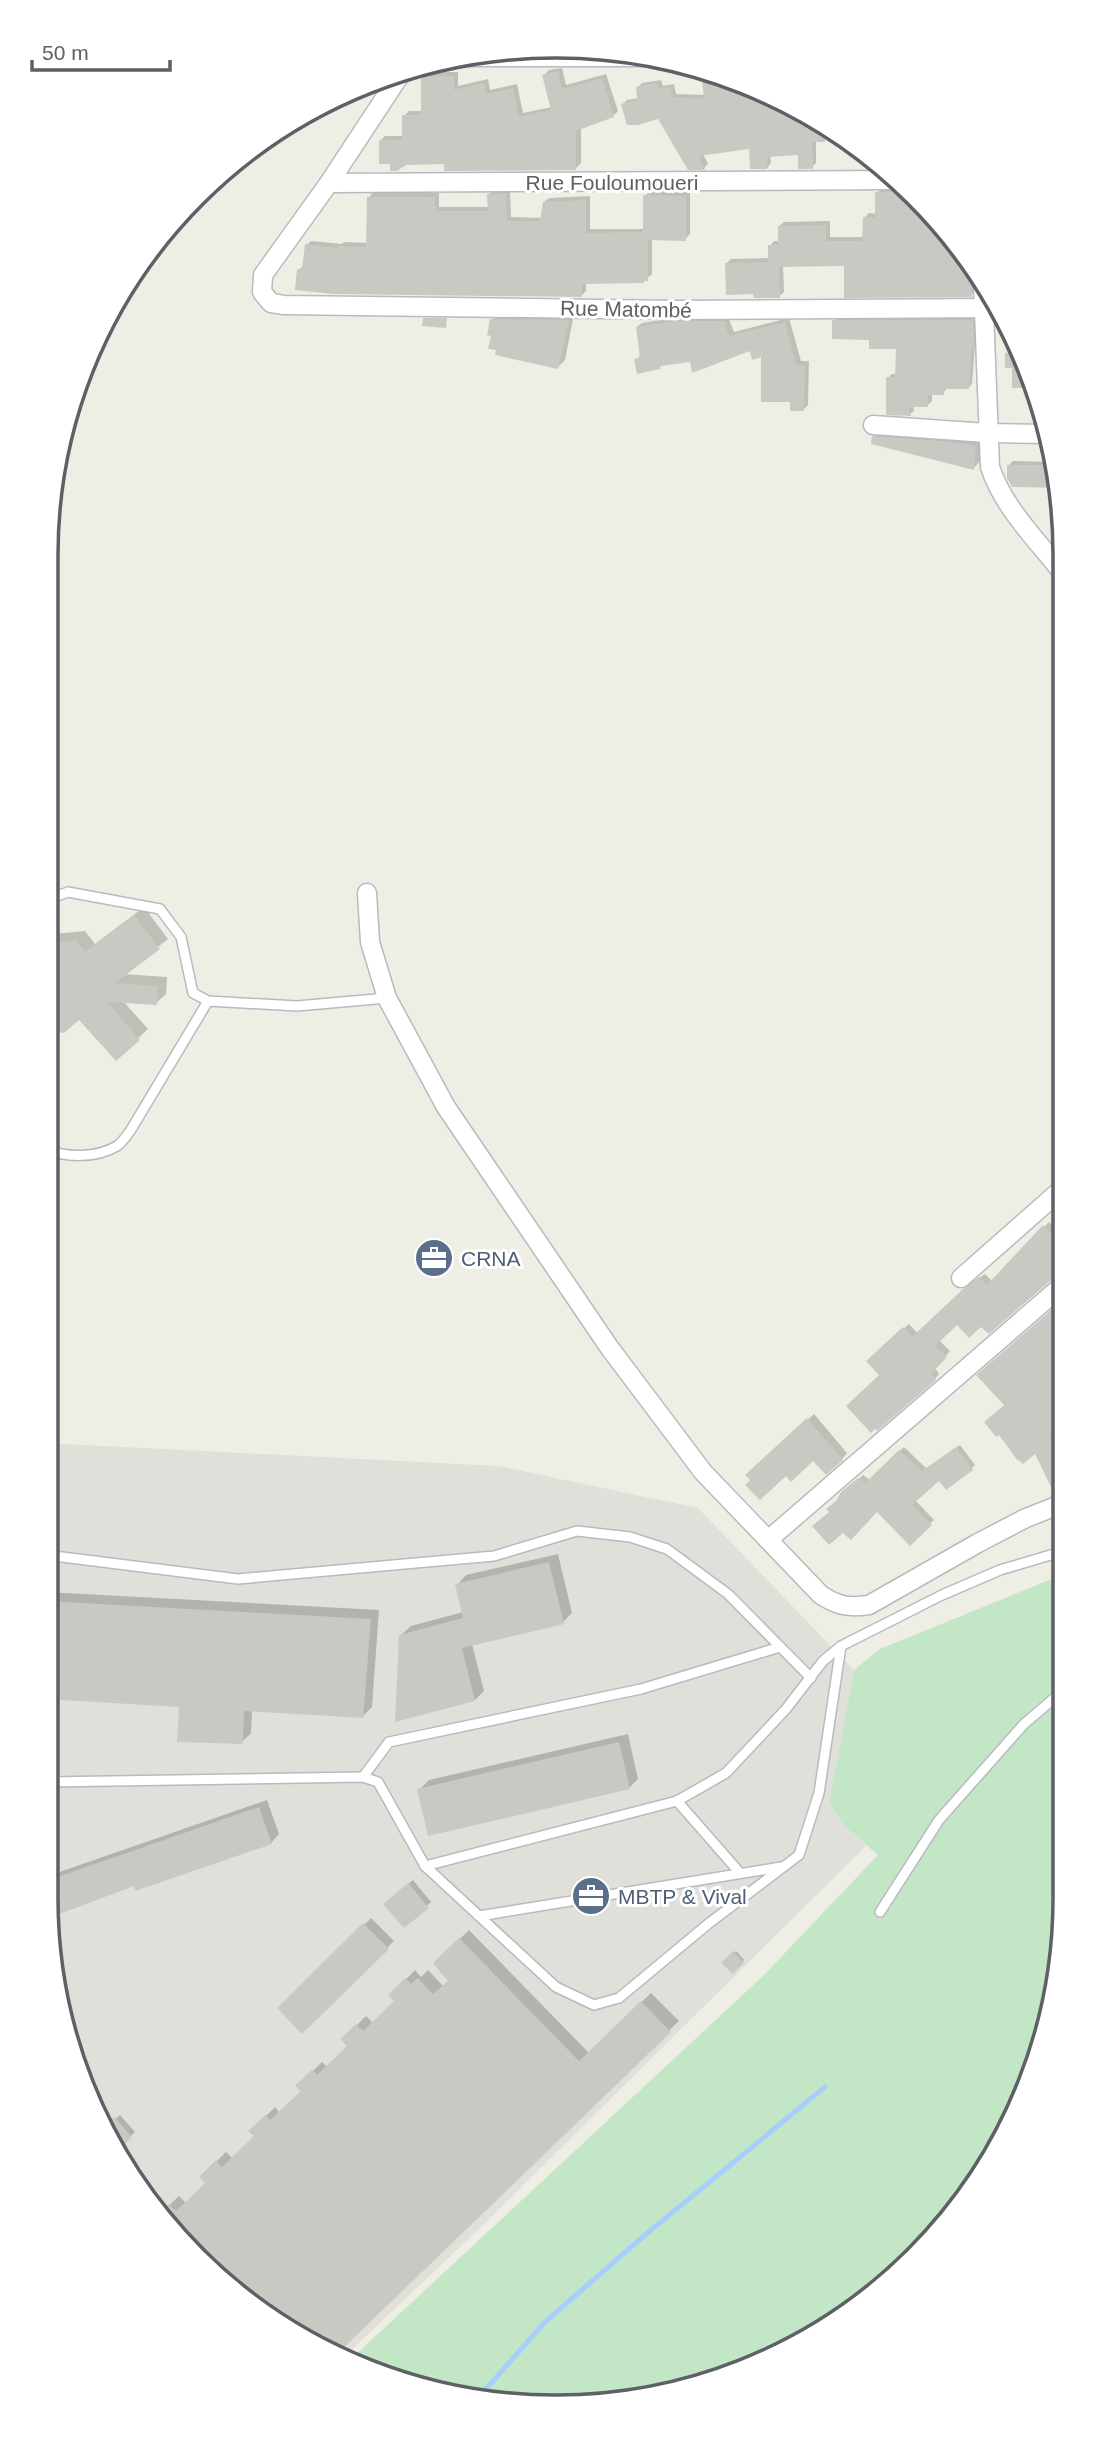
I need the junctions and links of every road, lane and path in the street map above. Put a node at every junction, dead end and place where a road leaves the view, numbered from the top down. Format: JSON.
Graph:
{"nodes":[{"id":1,"x":393,"y":85,"type":"edge"},
{"id":2,"x":883,"y":180,"type":"edge"},
{"id":3,"x":329,"y":183,"type":"junction"},
{"id":4,"x":988,"y":308,"type":"edge"},
{"id":5,"x":990,"y":312,"type":"edge"},
{"id":6,"x":873,"y":425,"type":"dead end"},
{"id":7,"x":987,"y":433,"type":"junction"},
{"id":8,"x":1038,"y":434,"type":"edge"},
{"id":9,"x":1053,"y":561,"type":"edge"},
{"id":10,"x":367,"y":892,"type":"dead end"},
{"id":11,"x":58,"y":896,"type":"edge"},
{"id":12,"x":387,"y":998,"type":"junction"},
{"id":13,"x":208,"y":1001,"type":"junction"},
{"id":14,"x":58,"y":1155,"type":"edge"},
{"id":15,"x":1053,"y":1197,"type":"edge"},
{"id":16,"x":961,"y":1278,"type":"dead end"},
{"id":17,"x":1053,"y":1293,"type":"edge"},
{"id":18,"x":1053,"y":1507,"type":"edge"},
{"id":19,"x":768,"y":1540,"type":"junction"},
{"id":20,"x":1053,"y":1554,"type":"edge"},
{"id":21,"x":58,"y":1556,"type":"edge"},
{"id":22,"x":841,"y":1646,"type":"junction"},
{"id":23,"x":780,"y":1647,"type":"junction"},
{"id":24,"x":811,"y":1678,"type":"junction"},
{"id":25,"x":1053,"y":1699,"type":"edge"},
{"id":26,"x":363,"y":1777,"type":"junction"},
{"id":27,"x":58,"y":1782,"type":"edge"},
{"id":28,"x":677,"y":1801,"type":"junction"},
{"id":29,"x":425,"y":1867,"type":"junction"},
{"id":30,"x":783,"y":1867,"type":"junction"},
{"id":31,"x":740,"y":1873,"type":"junction"},
{"id":32,"x":880,"y":1912,"type":"dead end"},
{"id":33,"x":479,"y":1916,"type":"junction"}],
"edges":[{"from":1,"to":3,"type":"street"},
{"from":2,"to":3,"type":"street","name":"Rue Fouloumoueri"},
{"from":3,"to":4,"type":"street","name":"Rue Matombé"},
{"from":5,"to":7,"type":"street"},
{"from":6,"to":7,"type":"street"},
{"from":7,"to":8,"type":"street"},
{"from":7,"to":9,"type":"street"},
{"from":10,"to":12,"type":"street"},
{"from":11,"to":13,"type":"lane"},
{"from":12,"to":13,"type":"lane"},
{"from":12,"to":19,"type":"street"},
{"from":13,"to":14,"type":"lane"},
{"from":15,"to":16,"type":"street"},
{"from":17,"to":19,"type":"street"},
{"from":18,"to":19,"type":"street"},
{"from":20,"to":22,"type":"lane"},
{"from":21,"to":23,"type":"lane"},
{"from":22,"to":24,"type":"lane"},
{"from":22,"to":30,"type":"lane"},
{"from":23,"to":24,"type":"lane"},
{"from":23,"to":26,"type":"lane"},
{"from":24,"to":28,"type":"lane"},
{"from":25,"to":32,"type":"lane"},
{"from":26,"to":27,"type":"lane"},
{"from":26,"to":29,"type":"lane"},
{"from":28,"to":29,"type":"lane"},
{"from":28,"to":31,"type":"lane"},
{"from":29,"to":33,"type":"lane"},
{"from":30,"to":31,"type":"lane"},
{"from":30,"to":33,"type":"lane"},
{"from":31,"to":33,"type":"lane"}]}
